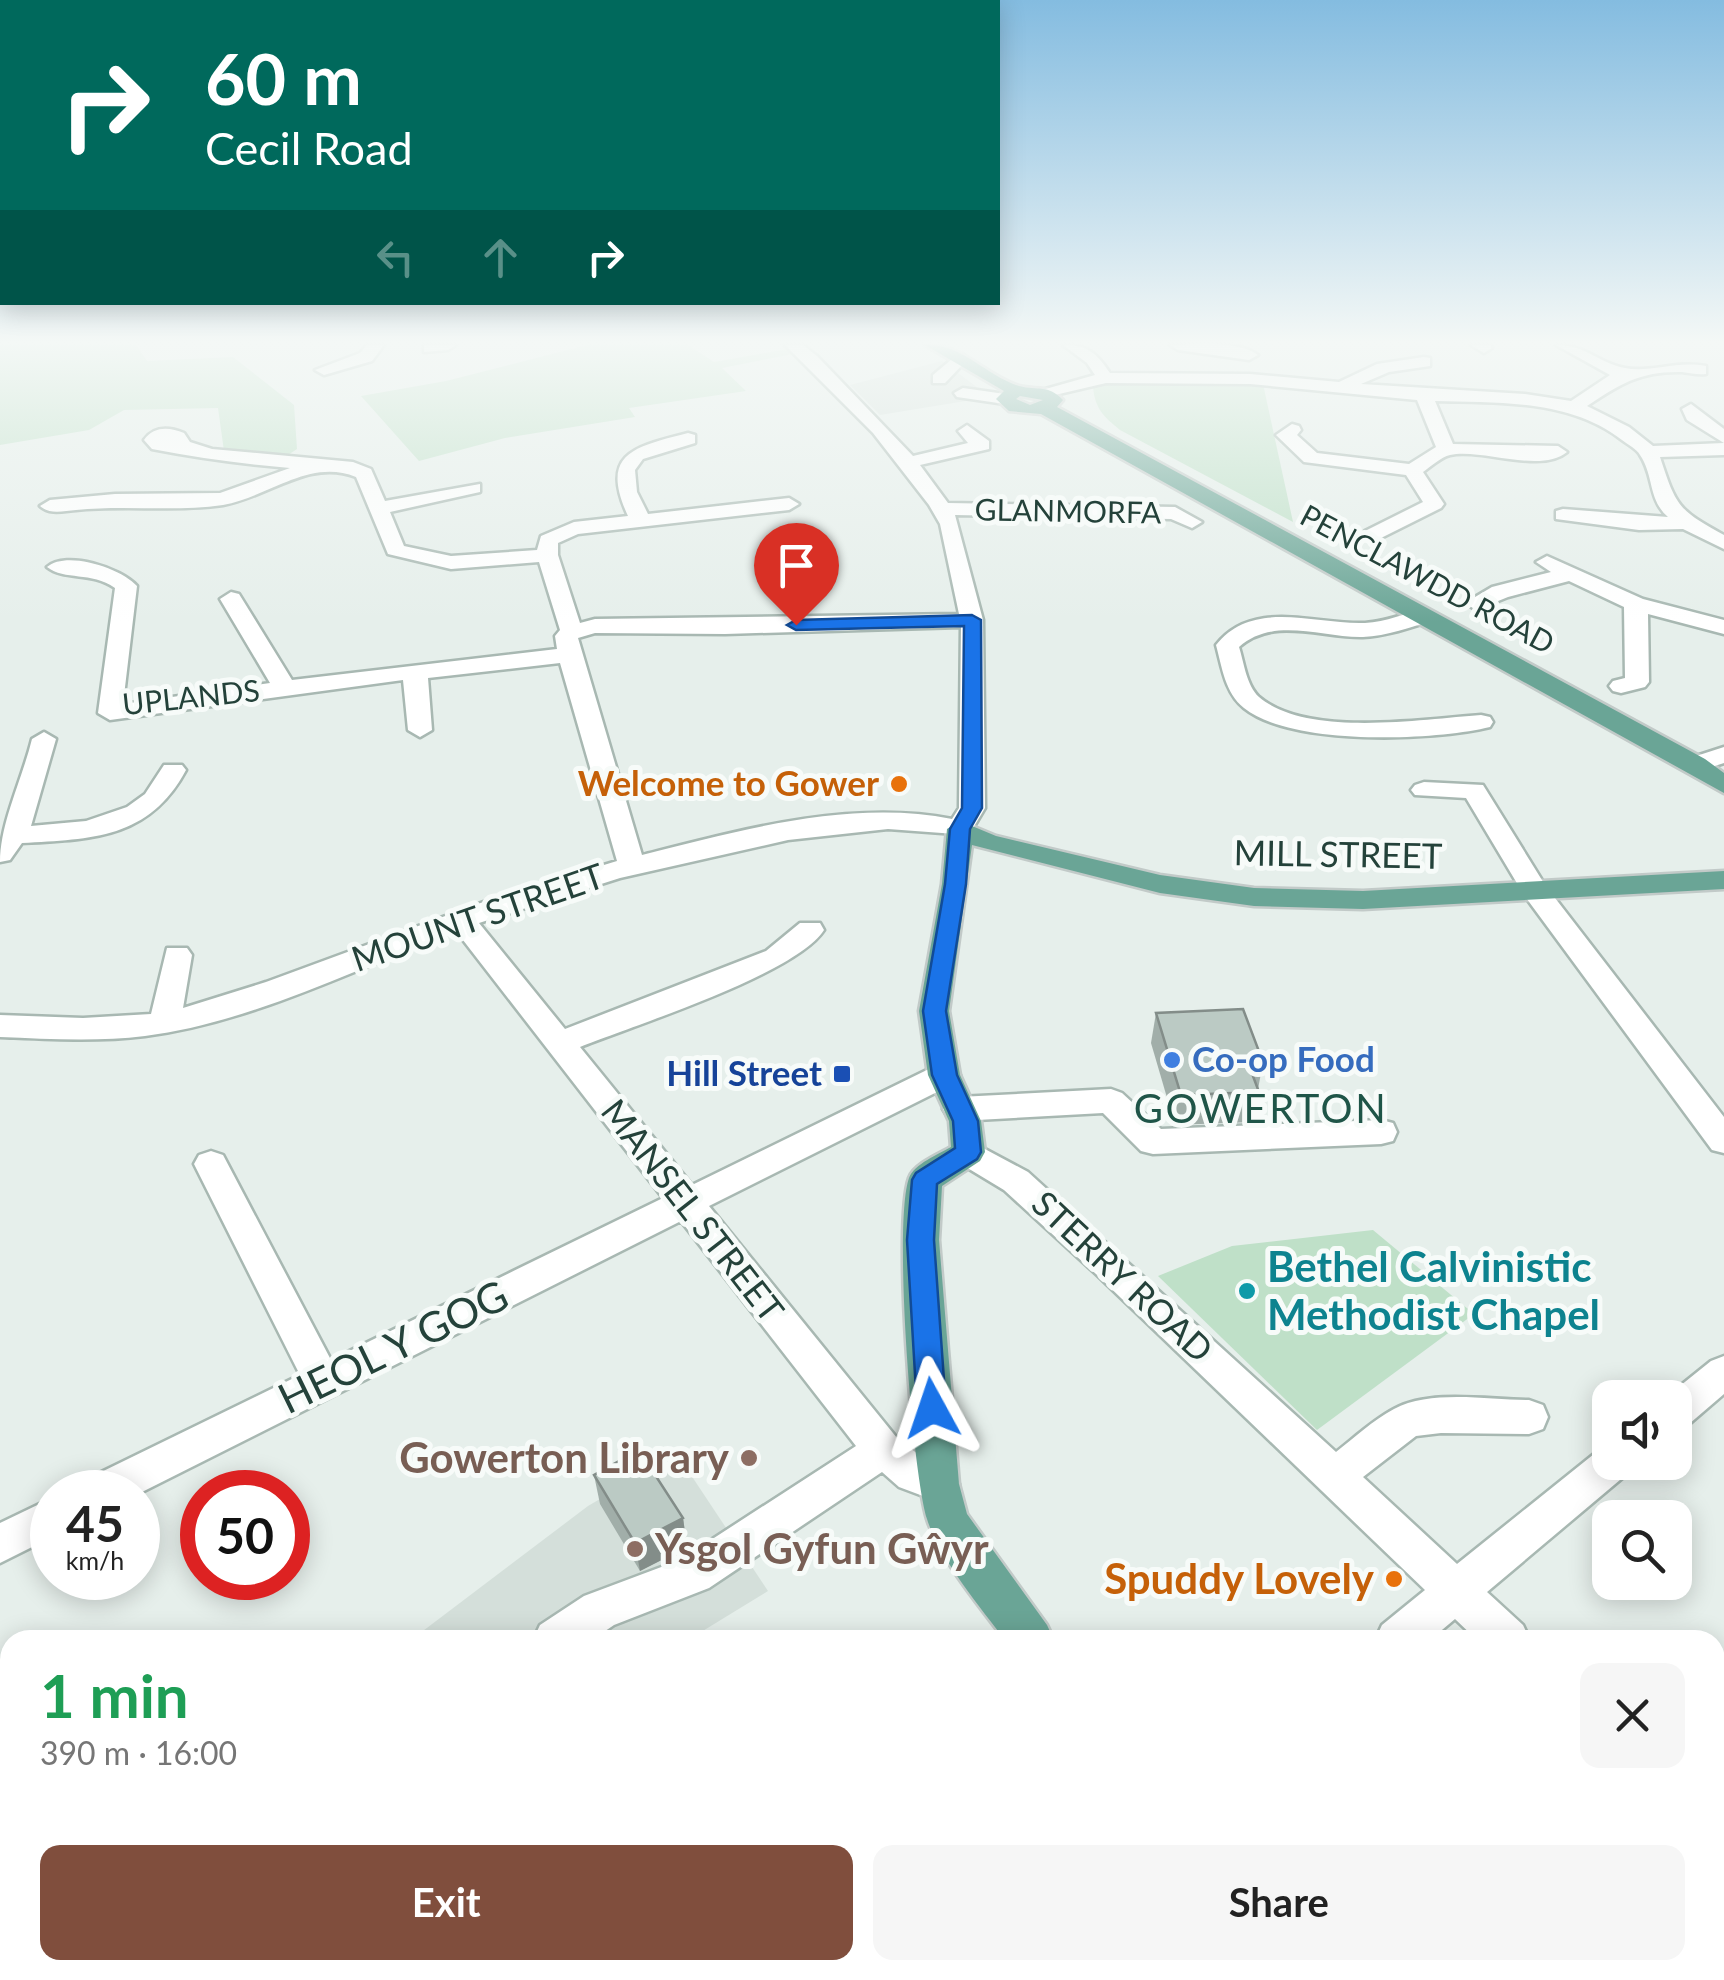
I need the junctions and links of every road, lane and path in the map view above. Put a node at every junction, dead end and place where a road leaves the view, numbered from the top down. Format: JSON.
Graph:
{"nodes":[{"id":1,"x":884,"y":437,"type":"edge"},
{"id":2,"x":979,"y":437,"type":"edge"},
{"id":3,"x":1111,"y":437,"type":"edge"},
{"id":4,"x":1441,"y":437,"type":"edge"},
{"id":5,"x":1631,"y":437,"type":"edge"},
{"id":6,"x":688,"y":439,"type":"dead end"},
{"id":7,"x":180,"y":445,"type":"dead end"},
{"id":8,"x":1298,"y":449,"type":"dead end"},
{"id":9,"x":1446,"y":449,"type":"junction"},
{"id":10,"x":1724,"y":449,"type":"edge"},
{"id":11,"x":1650,"y":452,"type":"junction"},
{"id":12,"x":1554,"y":456,"type":"dead end"},
{"id":13,"x":906,"y":463,"type":"junction"},
{"id":14,"x":320,"y":464,"type":"junction"},
{"id":15,"x":1412,"y":470,"type":"junction"},
{"id":16,"x":461,"y":487,"type":"dead end"},
{"id":17,"x":789,"y":504,"type":"dead end"},
{"id":18,"x":50,"y":506,"type":"dead end"},
{"id":19,"x":379,"y":508,"type":"junction"},
{"id":20,"x":944,"y":509,"type":"junction"},
{"id":21,"x":1575,"y":520,"type":"dead end"},
{"id":22,"x":641,"y":521,"type":"junction"},
{"id":23,"x":1192,"y":522,"type":"dead end"},
{"id":24,"x":1686,"y":523,"type":"junction"},
{"id":25,"x":1391,"y":533,"type":"dead end"},
{"id":26,"x":1724,"y":543,"type":"edge"},
{"id":27,"x":547,"y":554,"type":"junction"},
{"id":28,"x":1548,"y":562,"type":"dead end"},
{"id":29,"x":58,"y":566,"type":"dead end"},
{"id":30,"x":1570,"y":574,"type":"junction"},
{"id":31,"x":231,"y":598,"type":"dead end"},
{"id":32,"x":1634,"y":604,"type":"junction"},
{"id":33,"x":1512,"y":611,"type":"dead end"},
{"id":34,"x":1426,"y":615,"type":"junction"},
{"id":35,"x":972,"y":620,"type":"junction"},
{"id":36,"x":1724,"y":627,"type":"edge"},
{"id":37,"x":570,"y":644,"type":"junction"},
{"id":38,"x":268,"y":656,"type":"junction"},
{"id":39,"x":241,"y":661,"type":"dead end"},
{"id":40,"x":418,"y":671,"type":"junction"},
{"id":41,"x":1638,"y":686,"type":"dead end"},
{"id":42,"x":285,"y":688,"type":"junction"},
{"id":43,"x":1481,"y":722,"type":"dead end"},
{"id":44,"x":420,"y":730,"type":"dead end"},
{"id":45,"x":44,"y":738,"type":"dead end"},
{"id":46,"x":1724,"y":755,"type":"edge"},
{"id":47,"x":1696,"y":764,"type":"junction"},
{"id":48,"x":173,"y":770,"type":"dead end"},
{"id":49,"x":1724,"y":785,"type":"edge"},
{"id":50,"x":1424,"y":790,"type":"dead end"},
{"id":51,"x":960,"y":829,"type":"junction"},
{"id":52,"x":8,"y":844,"type":"edge"},
{"id":53,"x":632,"y":866,"type":"junction"},
{"id":54,"x":1724,"y":880,"type":"edge"},
{"id":55,"x":1534,"y":889,"type":"junction"},
{"id":56,"x":461,"y":919,"type":"junction"},
{"id":57,"x":810,"y":930,"type":"dead end"},
{"id":58,"x":177,"y":955,"type":"dead end"},
{"id":59,"x":165,"y":1022,"type":"junction"},
{"id":60,"x":0,"y":1026,"type":"edge"},
{"id":61,"x":558,"y":1042,"type":"junction"},
{"id":62,"x":944,"y":1075,"type":"junction"},
{"id":63,"x":959,"y":1109,"type":"junction"},
{"id":64,"x":1380,"y":1132,"type":"dead end"},
{"id":65,"x":1724,"y":1141,"type":"edge"},
{"id":66,"x":968,"y":1152,"type":"junction"},
{"id":67,"x":211,"y":1164,"type":"dead end"},
{"id":68,"x":685,"y":1205,"type":"junction"},
{"id":69,"x":1724,"y":1372,"type":"edge"},
{"id":70,"x":322,"y":1381,"type":"junction"},
{"id":71,"x":1692,"y":1398,"type":"edge"},
{"id":72,"x":1529,"y":1418,"type":"dead end"},
{"id":73,"x":883,"y":1450,"type":"junction"},
{"id":74,"x":145,"y":1470,"type":"edge"},
{"id":75,"x":1335,"y":1476,"type":"junction"},
{"id":76,"x":1592,"y":1479,"type":"edge"},
{"id":77,"x":939,"y":1484,"type":"junction"},
{"id":78,"x":30,"y":1528,"type":"edge"},
{"id":79,"x":0,"y":1544,"type":"edge"},
{"id":80,"x":1456,"y":1590,"type":"junction"},
{"id":81,"x":570,"y":1630,"type":"edge"},
{"id":82,"x":1024,"y":1630,"type":"edge"},
{"id":83,"x":1410,"y":1630,"type":"edge"},
{"id":84,"x":1498,"y":1630,"type":"edge"}],
"edges":[{"from":1,"to":13,"type":"street"},
{"from":2,"to":13,"type":"street"},
{"from":3,"to":34,"type":"main road","name":"PENCLAWDD ROAD"},
{"from":4,"to":9,"type":"street"},
{"from":5,"to":11,"type":"street"},
{"from":6,"to":22,"type":"street"},
{"from":7,"to":14,"type":"street"},
{"from":8,"to":15,"type":"street"},
{"from":9,"to":12,"type":"street"},
{"from":9,"to":15,"type":"street"},
{"from":10,"to":11,"type":"street"},
{"from":11,"to":24,"type":"street"},
{"from":13,"to":20,"type":"street"},
{"from":14,"to":18,"type":"street"},
{"from":14,"to":19,"type":"street"},
{"from":15,"to":25,"type":"street"},
{"from":16,"to":19,"type":"street"},
{"from":17,"to":22,"type":"street"},
{"from":19,"to":27,"type":"street"},
{"from":20,"to":23,"type":"street","name":"GLANMORFA"},
{"from":20,"to":35,"type":"street"},
{"from":21,"to":24,"type":"street"},
{"from":22,"to":27,"type":"street"},
{"from":24,"to":26,"type":"street"},
{"from":27,"to":37,"type":"street"},
{"from":28,"to":30,"type":"street"},
{"from":29,"to":42,"type":"street","name":"UPLANDS"},
{"from":30,"to":32,"type":"street"},
{"from":30,"to":33,"type":"street"},
{"from":31,"to":38,"type":"street","name":"UPLANDS"},
{"from":32,"to":36,"type":"street"},
{"from":32,"to":41,"type":"street"},
{"from":34,"to":43,"type":"street"},
{"from":34,"to":47,"type":"main road","name":"PENCLAWDD ROAD"},
{"from":35,"to":37,"type":"street","name":"UPLANDS"},
{"from":35,"to":51,"type":"street"},
{"from":37,"to":40,"type":"street","name":"UPLANDS"},
{"from":37,"to":53,"type":"street"},
{"from":38,"to":39,"type":"street","name":"UPLANDS"},
{"from":38,"to":42,"type":"street","name":"UPLANDS"},
{"from":40,"to":42,"type":"street","name":"UPLANDS"},
{"from":40,"to":44,"type":"street"},
{"from":45,"to":52,"type":"street"},
{"from":46,"to":47,"type":"street"},
{"from":47,"to":49,"type":"main road","name":"PENCLAWDD ROAD"},
{"from":48,"to":52,"type":"street"},
{"from":50,"to":55,"type":"street"},
{"from":51,"to":53,"type":"street","name":"MOUNT STREET"},
{"from":51,"to":55,"type":"main road","name":"MILL STREET"},
{"from":51,"to":62,"type":"main road"},
{"from":53,"to":56,"type":"street","name":"MOUNT STREET"},
{"from":54,"to":55,"type":"main road","name":"MILL STREET"},
{"from":55,"to":65,"type":"street"},
{"from":56,"to":59,"type":"street","name":"MOUNT STREET"},
{"from":56,"to":61,"type":"street","name":"MANSEL STREET"},
{"from":57,"to":61,"type":"street"},
{"from":58,"to":59,"type":"street"},
{"from":59,"to":60,"type":"street","name":"MOUNT STREET"},
{"from":61,"to":68,"type":"street","name":"MANSEL STREET"},
{"from":62,"to":63,"type":"main road"},
{"from":62,"to":68,"type":"street"},
{"from":63,"to":64,"type":"street"},
{"from":63,"to":66,"type":"main road"},
{"from":66,"to":75,"type":"street","name":"STERRY ROAD"},
{"from":66,"to":77,"type":"main road"},
{"from":67,"to":70,"type":"street"},
{"from":68,"to":70,"type":"street","name":"HEOL Y GOG"},
{"from":68,"to":73,"type":"street","name":"MANSEL STREET"},
{"from":69,"to":71,"type":"street"},
{"from":70,"to":74,"type":"street","name":"HEOL Y GOG"},
{"from":72,"to":75,"type":"street"},
{"from":73,"to":77,"type":"street","name":"MANSEL STREET"},
{"from":73,"to":81,"type":"street"},
{"from":75,"to":80,"type":"street","name":"STERRY ROAD"},
{"from":76,"to":80,"type":"street"},
{"from":77,"to":82,"type":"main road"},
{"from":78,"to":79,"type":"street"},
{"from":80,"to":83,"type":"street"},
{"from":80,"to":84,"type":"street","name":"STERRY ROAD"}]}
